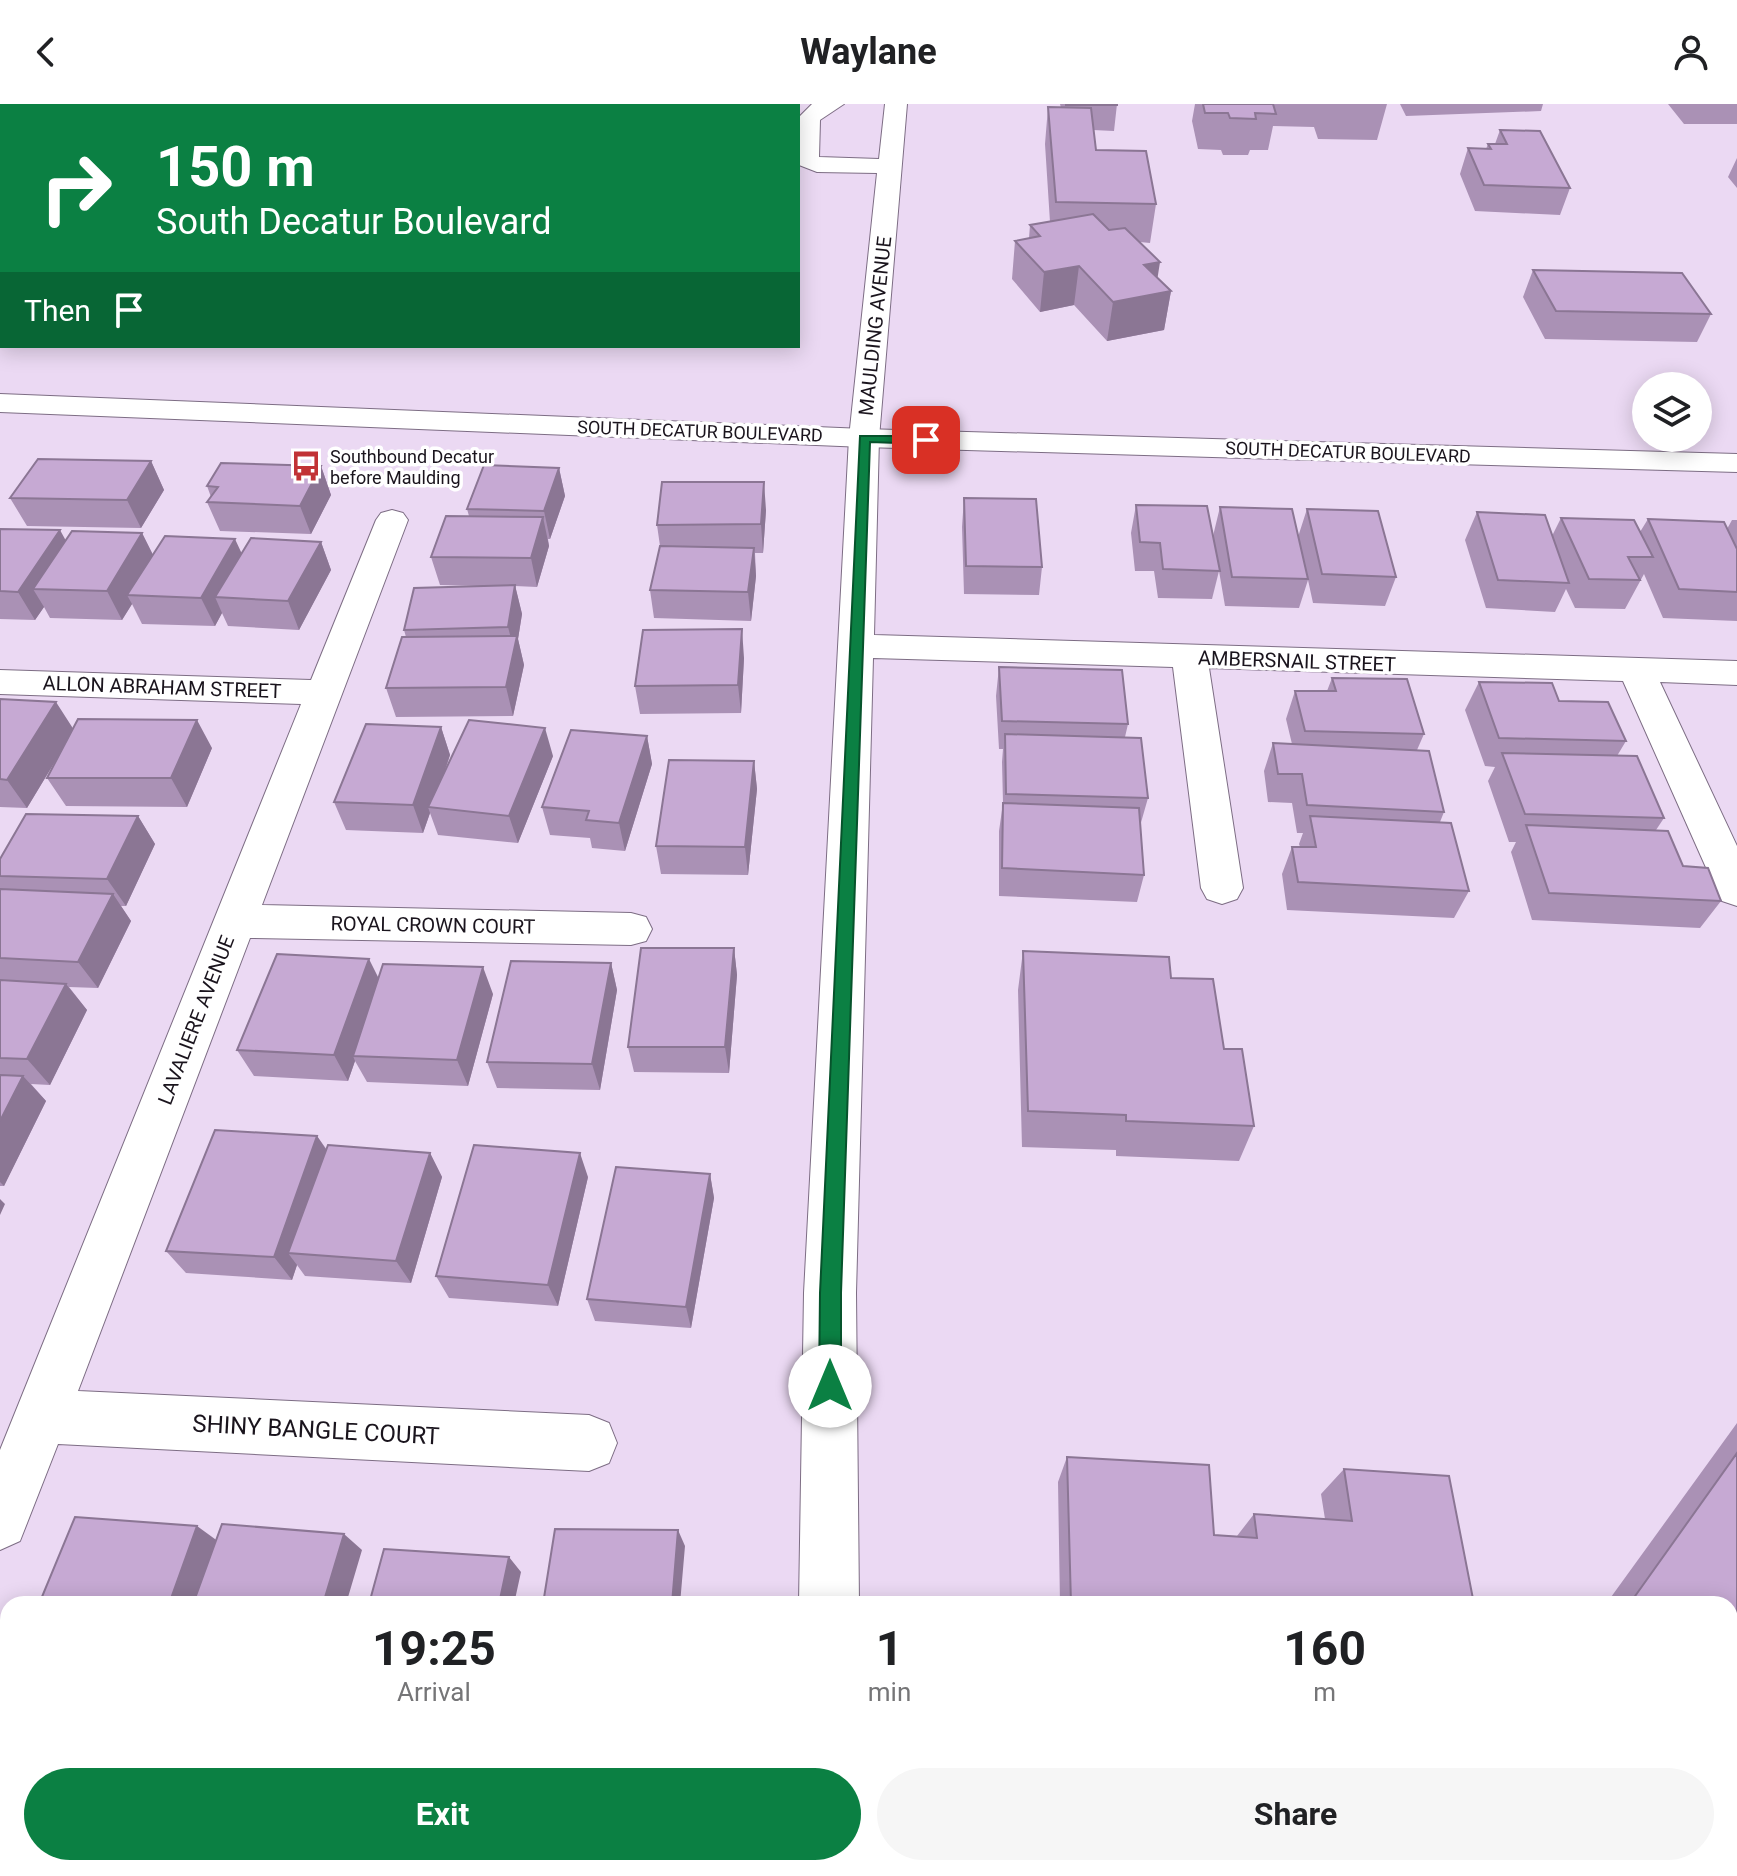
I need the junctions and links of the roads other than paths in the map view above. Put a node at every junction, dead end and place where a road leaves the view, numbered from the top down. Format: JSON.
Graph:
{"nodes":[{"id":1,"x":833,"y":104,"type":"edge"},
{"id":2,"x":896,"y":104,"type":"edge"},
{"id":3,"x":892,"y":166,"type":"junction"},
{"id":4,"x":0,"y":403,"type":"edge"},
{"id":5,"x":864,"y":438,"type":"junction"},
{"id":6,"x":1737,"y":463,"type":"edge"},
{"id":7,"x":392,"y":520,"type":"dead end"},
{"id":8,"x":857,"y":646,"type":"junction"},
{"id":9,"x":1190,"y":658,"type":"junction"},
{"id":10,"x":1636,"y":670,"type":"junction"},
{"id":11,"x":1737,"y":673,"type":"edge"},
{"id":12,"x":0,"y":682,"type":"edge"},
{"id":13,"x":324,"y":693,"type":"junction"},
{"id":14,"x":1222,"y":888,"type":"dead end"},
{"id":15,"x":1737,"y":890,"type":"edge"},
{"id":16,"x":235,"y":921,"type":"junction"},
{"id":17,"x":631,"y":929,"type":"dead end"},
{"id":18,"x":43,"y":1416,"type":"junction"},
{"id":19,"x":589,"y":1443,"type":"dead end"},
{"id":20,"x":0,"y":1521,"type":"edge"},
{"id":21,"x":829,"y":1596,"type":"edge"}],
"edges":[{"from":1,"to":3,"type":"street"},
{"from":2,"to":3,"type":"street","name":"MAULDING AVENUE"},
{"from":3,"to":5,"type":"street","name":"MAULDING AVENUE"},
{"from":4,"to":5,"type":"street","name":"SOUTH DECATUR BOULEVARD"},
{"from":5,"to":6,"type":"street","name":"SOUTH DECATUR BOULEVARD"},
{"from":5,"to":8,"type":"street","name":"MAULDING AVENUE"},
{"from":7,"to":13,"type":"street","name":"LAVALIERE AVENUE"},
{"from":8,"to":9,"type":"street","name":"AMBERSNAIL STREET"},
{"from":8,"to":21,"type":"street","name":"MAULDING AVENUE"},
{"from":9,"to":10,"type":"street","name":"AMBERSNAIL STREET"},
{"from":9,"to":14,"type":"street"},
{"from":10,"to":11,"type":"street","name":"AMBERSNAIL STREET"},
{"from":10,"to":15,"type":"street"},
{"from":12,"to":13,"type":"street","name":"ALLON ABRAHAM STREET"},
{"from":13,"to":16,"type":"street","name":"LAVALIERE AVENUE"},
{"from":16,"to":17,"type":"street","name":"ROYAL CROWN COURT"},
{"from":16,"to":18,"type":"street","name":"LAVALIERE AVENUE"},
{"from":18,"to":19,"type":"street","name":"SHINY BANGLE COURT"},
{"from":18,"to":20,"type":"street","name":"LAVALIERE AVENUE"}]}
